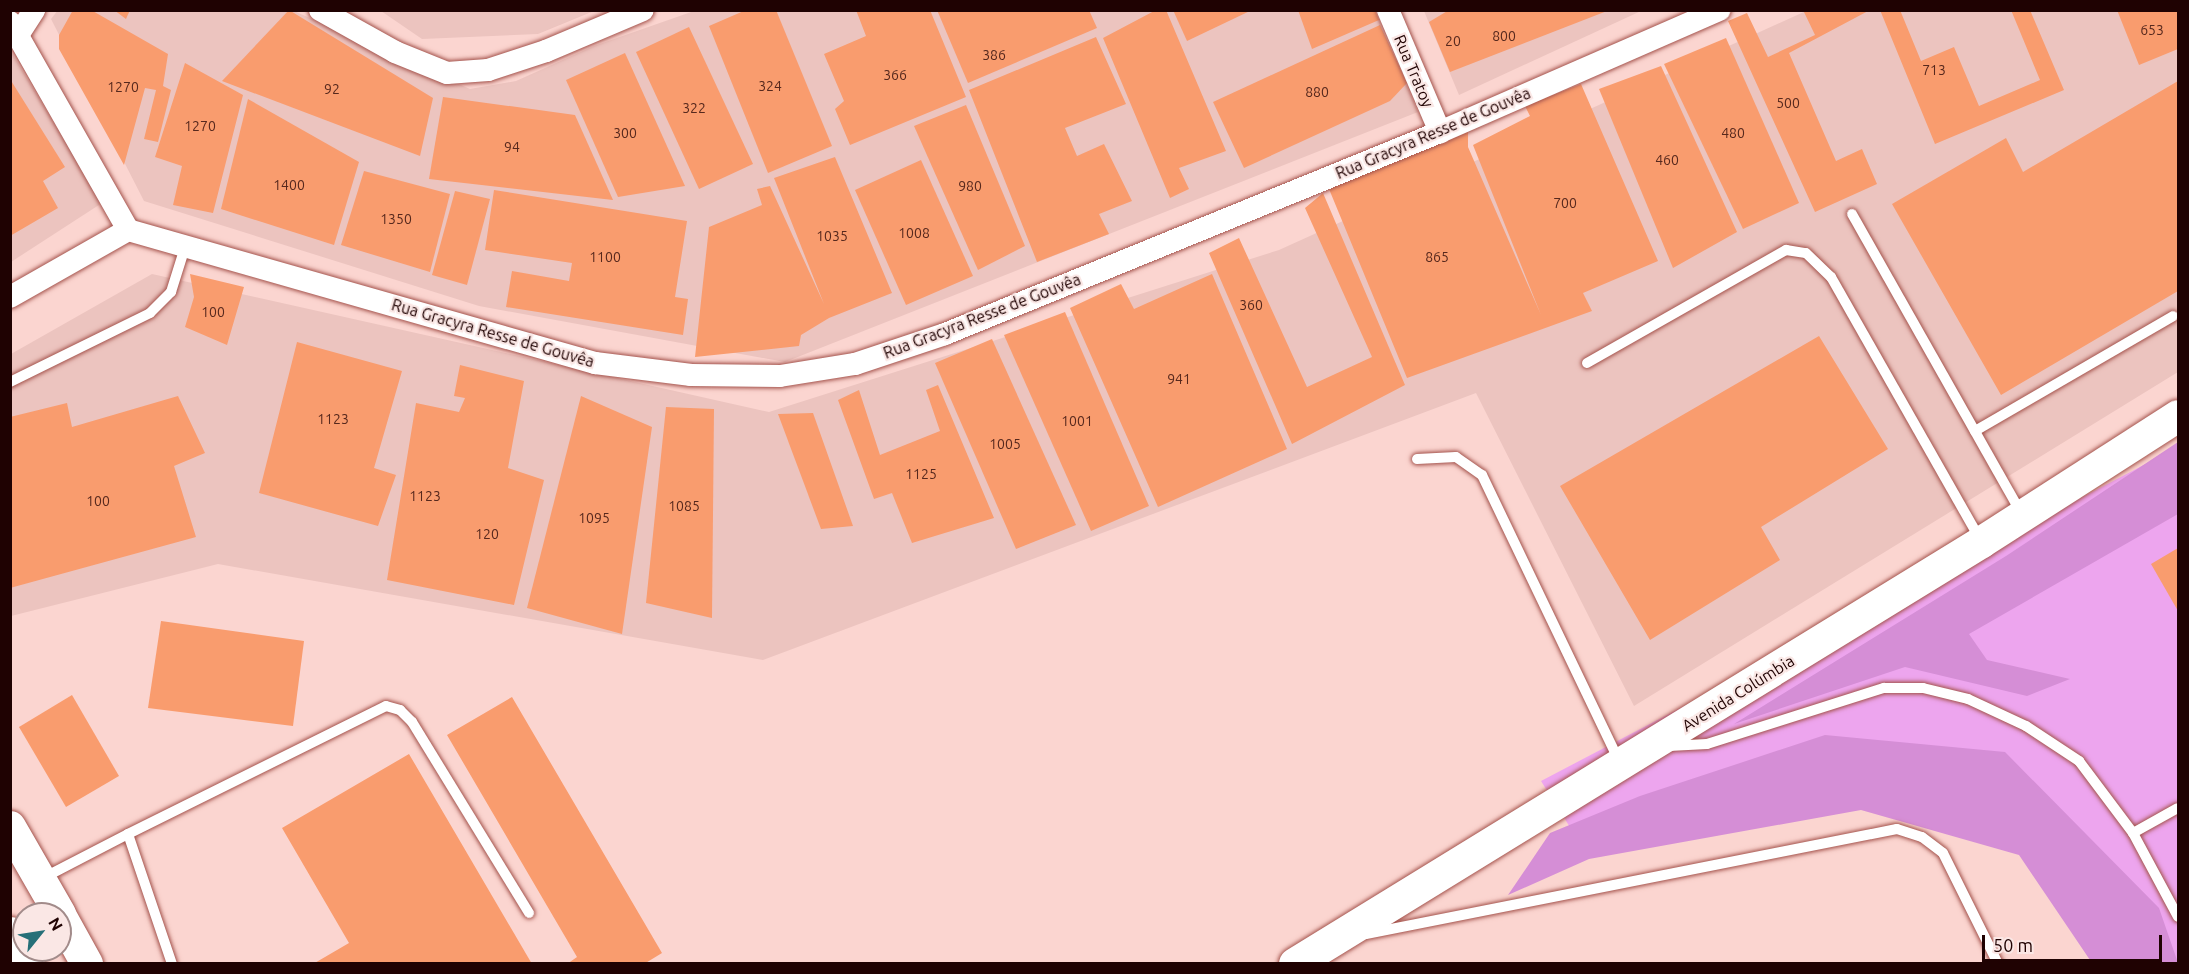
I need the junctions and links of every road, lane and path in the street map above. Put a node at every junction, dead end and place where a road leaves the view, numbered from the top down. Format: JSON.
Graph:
{"nodes":[{"id":1,"x":34,"y":10,"type":"edge"},
{"id":2,"x":320,"y":10,"type":"edge"},
{"id":3,"x":643,"y":10,"type":"edge"},
{"id":4,"x":1388,"y":10,"type":"edge"},
{"id":5,"x":1719,"y":10,"type":"edge"},
{"id":6,"x":14,"y":28,"type":"edge"},
{"id":7,"x":1440,"y":132,"type":"junction"},
{"id":8,"x":1852,"y":214,"type":"dead end"},
{"id":9,"x":128,"y":230,"type":"junction"},
{"id":10,"x":186,"y":243,"type":"junction"},
{"id":11,"x":10,"y":297,"type":"edge"},
{"id":12,"x":2173,"y":316,"type":"dead end"},
{"id":13,"x":1587,"y":363,"type":"dead end"},
{"id":14,"x":10,"y":382,"type":"edge"},
{"id":15,"x":2178,"y":416,"type":"edge"},
{"id":16,"x":1975,"y":431,"type":"junction"},
{"id":17,"x":1417,"y":459,"type":"dead end"},
{"id":18,"x":2023,"y":516,"type":"junction"},
{"id":19,"x":1982,"y":542,"type":"junction"},
{"id":20,"x":1651,"y":747,"type":"junction"},
{"id":21,"x":1621,"y":765,"type":"junction"},
{"id":22,"x":2178,"y":808,"type":"edge"},
{"id":23,"x":10,"y":827,"type":"edge"},
{"id":24,"x":2133,"y":833,"type":"junction"},
{"id":25,"x":128,"y":834,"type":"junction"},
{"id":26,"x":40,"y":879,"type":"junction"},
{"id":27,"x":53,"y":902,"type":"edge"},
{"id":28,"x":529,"y":913,"type":"dead end"},
{"id":29,"x":2178,"y":917,"type":"edge"},
{"id":30,"x":10,"y":933,"type":"edge"},
{"id":31,"x":72,"y":936,"type":"edge"},
{"id":32,"x":1336,"y":940,"type":"junction"},
{"id":33,"x":28,"y":963,"type":"edge"},
{"id":34,"x":87,"y":963,"type":"edge"},
{"id":35,"x":172,"y":963,"type":"edge"},
{"id":36,"x":1295,"y":963,"type":"edge"},
{"id":37,"x":1998,"y":963,"type":"edge"}],
"edges":[{"from":1,"to":6,"type":"street"},
{"from":2,"to":3,"type":"street"},
{"from":4,"to":7,"type":"street","name":"Rua Tratoy"},
{"from":5,"to":7,"type":"street","name":"Rua Gracyra Resse de Gouvêa"},
{"from":6,"to":9,"type":"street"},
{"from":7,"to":10,"type":"street","name":"Rua Gracyra Resse de Gouvêa"},
{"from":8,"to":16,"type":"lane"},
{"from":9,"to":10,"type":"street","name":"Rua Gracyra Resse de Gouvêa"},
{"from":9,"to":11,"type":"street"},
{"from":10,"to":14,"type":"lane"},
{"from":12,"to":16,"type":"lane"},
{"from":13,"to":19,"type":"lane"},
{"from":15,"to":18,"type":"street","name":"Avenida Colúmbia"},
{"from":16,"to":18,"type":"lane"},
{"from":17,"to":21,"type":"lane"},
{"from":18,"to":19,"type":"street","name":"Avenida Colúmbia"},
{"from":19,"to":20,"type":"street","name":"Avenida Colúmbia"},
{"from":20,"to":21,"type":"street","name":"Avenida Colúmbia"},
{"from":20,"to":24,"type":"lane"},
{"from":21,"to":32,"type":"street","name":"Avenida Colúmbia"},
{"from":22,"to":24,"type":"lane"},
{"from":23,"to":26,"type":"street"},
{"from":24,"to":29,"type":"lane"},
{"from":25,"to":26,"type":"lane"},
{"from":25,"to":28,"type":"lane"},
{"from":25,"to":35,"type":"lane"},
{"from":26,"to":27,"type":"street"},
{"from":30,"to":33,"type":"highway"},
{"from":31,"to":34,"type":"street"},
{"from":32,"to":36,"type":"street","name":"Avenida Colúmbia"},
{"from":32,"to":37,"type":"lane"}]}
